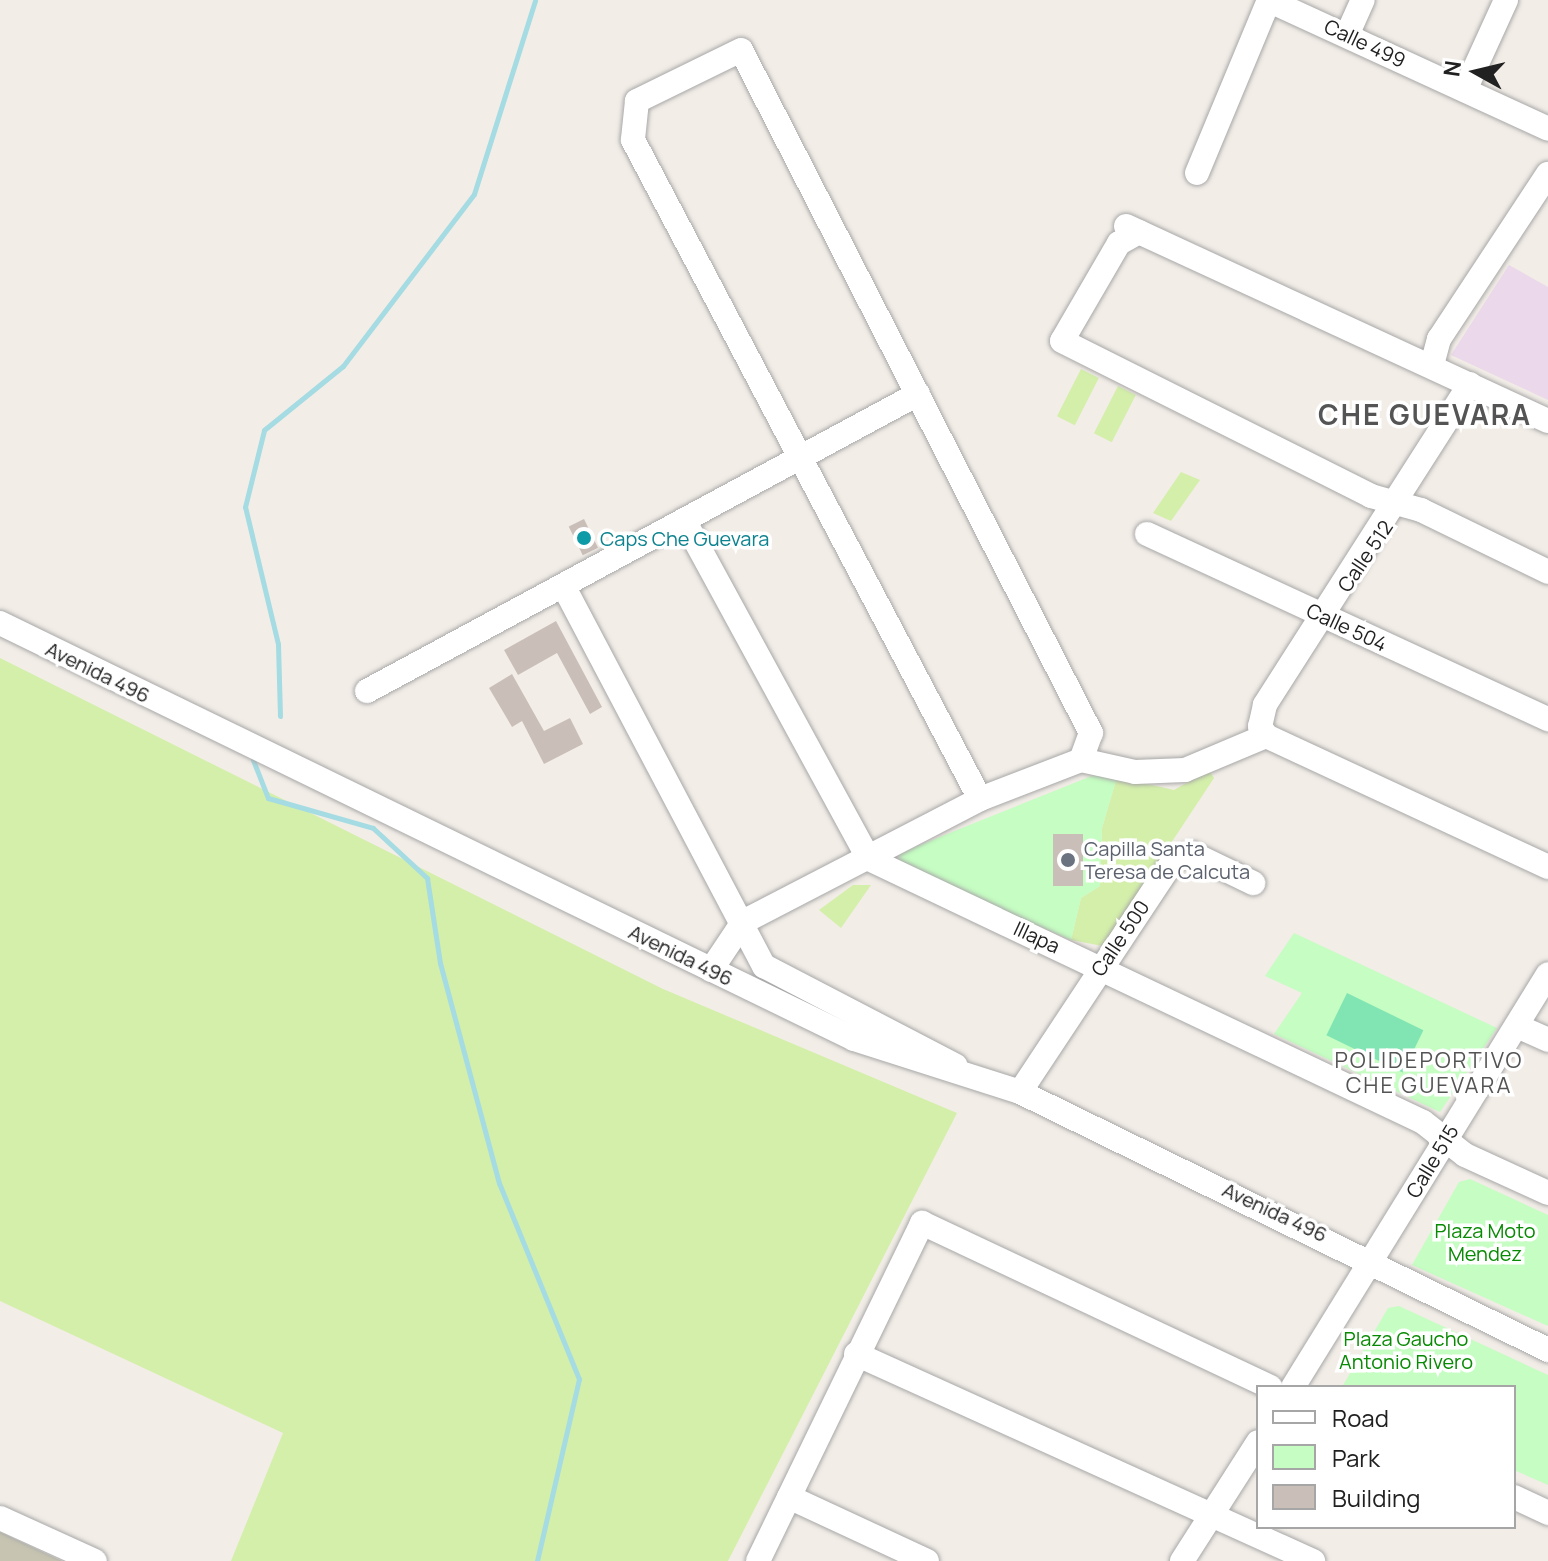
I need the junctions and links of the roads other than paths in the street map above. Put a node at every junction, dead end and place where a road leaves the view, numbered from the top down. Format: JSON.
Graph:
{"nodes":[{"id":1,"x":1268,"y":0,"type":"edge"},
{"id":2,"x":1363,"y":0,"type":"edge"},
{"id":3,"x":1506,"y":0,"type":"edge"},
{"id":4,"x":1348,"y":33,"type":"junction"},
{"id":5,"x":1465,"y":90,"type":"junction"},
{"id":6,"x":1548,"y":129,"type":"edge"},
{"id":7,"x":1197,"y":173,"type":"dead end"},
{"id":8,"x":1548,"y":174,"type":"edge"},
{"id":9,"x":1432,"y":365,"type":"junction"},
{"id":10,"x":1470,"y":384,"type":"junction"},
{"id":11,"x":918,"y":394,"type":"junction"},
{"id":12,"x":1548,"y":421,"type":"edge"},
{"id":13,"x":798,"y":460,"type":"junction"},
{"id":14,"x":1400,"y":503,"type":"junction"},
{"id":15,"x":684,"y":520,"type":"junction"},
{"id":16,"x":1147,"y":534,"type":"dead end"},
{"id":17,"x":1548,"y":572,"type":"edge"},
{"id":18,"x":564,"y":587,"type":"junction"},
{"id":19,"x":1324,"y":616,"type":"junction"},
{"id":20,"x":0,"y":623,"type":"edge"},
{"id":21,"x":367,"y":691,"type":"dead end"},
{"id":22,"x":1548,"y":719,"type":"edge"},
{"id":23,"x":1263,"y":731,"type":"junction"},
{"id":24,"x":1081,"y":760,"type":"junction"},
{"id":25,"x":980,"y":799,"type":"junction"},
{"id":26,"x":869,"y":859,"type":"junction"},
{"id":27,"x":1548,"y":867,"type":"edge"},
{"id":28,"x":1253,"y":883,"type":"dead end"},
{"id":29,"x":743,"y":922,"type":"junction"},
{"id":30,"x":1100,"y":966,"type":"junction"},
{"id":31,"x":711,"y":970,"type":"junction"},
{"id":32,"x":1548,"y":974,"type":"edge"},
{"id":33,"x":1517,"y":1026,"type":"junction"},
{"id":34,"x":1548,"y":1040,"type":"edge"},
{"id":35,"x":982,"y":1081,"type":"junction"},
{"id":36,"x":1020,"y":1092,"type":"junction"},
{"id":37,"x":1445,"y":1140,"type":"junction"},
{"id":38,"x":1548,"y":1193,"type":"edge"},
{"id":39,"x":1368,"y":1267,"type":"junction"},
{"id":40,"x":1548,"y":1350,"type":"edge"},
{"id":41,"x":856,"y":1354,"type":"junction"},
{"id":42,"x":1266,"y":1385,"type":"edge"},
{"id":43,"x":1294,"y":1385,"type":"edge"},
{"id":44,"x":1256,"y":1445,"type":"edge"},
{"id":45,"x":789,"y":1497,"type":"junction"},
{"id":46,"x":1516,"y":1498,"type":"edge"},
{"id":47,"x":1548,"y":1513,"type":"edge"},
{"id":48,"x":1212,"y":1515,"type":"junction"},
{"id":49,"x":0,"y":1518,"type":"edge"},
{"id":50,"x":95,"y":1561,"type":"edge"},
{"id":51,"x":758,"y":1561,"type":"edge"},
{"id":52,"x":927,"y":1561,"type":"edge"},
{"id":53,"x":1182,"y":1561,"type":"edge"},
{"id":54,"x":1313,"y":1561,"type":"edge"}],
"edges":[{"from":1,"to":4,"type":"street","name":"Calle 499"},
{"from":1,"to":7,"type":"street"},
{"from":2,"to":4,"type":"street"},
{"from":3,"to":5,"type":"street"},
{"from":4,"to":5,"type":"street","name":"Calle 499"},
{"from":5,"to":6,"type":"street","name":"Calle 499"},
{"from":8,"to":9,"type":"street"},
{"from":9,"to":10,"type":"street"},
{"from":9,"to":14,"type":"street"},
{"from":10,"to":12,"type":"street"},
{"from":10,"to":14,"type":"street","name":"Calle 512"},
{"from":11,"to":13,"type":"street"},
{"from":11,"to":13,"type":"street"},
{"from":11,"to":24,"type":"street"},
{"from":13,"to":15,"type":"street"},
{"from":13,"to":25,"type":"street"},
{"from":14,"to":17,"type":"street"},
{"from":14,"to":19,"type":"street","name":"Calle 512"},
{"from":15,"to":18,"type":"street"},
{"from":15,"to":26,"type":"street"},
{"from":16,"to":19,"type":"street","name":"Calle 504"},
{"from":18,"to":21,"type":"street"},
{"from":18,"to":29,"type":"street"},
{"from":19,"to":22,"type":"street","name":"Calle 504"},
{"from":19,"to":23,"type":"street","name":"Calle 512"},
{"from":20,"to":31,"type":"street","name":"Avenida 496"},
{"from":23,"to":24,"type":"street"},
{"from":23,"to":27,"type":"street"},
{"from":24,"to":25,"type":"street"},
{"from":25,"to":26,"type":"street"},
{"from":26,"to":29,"type":"street"},
{"from":26,"to":30,"type":"street","name":"Illapa"},
{"from":28,"to":30,"type":"street","name":"Calle 500"},
{"from":29,"to":31,"type":"street"},
{"from":29,"to":35,"type":"street"},
{"from":30,"to":36,"type":"street","name":"Calle 500"},
{"from":30,"to":37,"type":"street","name":"Illapa"},
{"from":31,"to":35,"type":"street","name":"Avenida 496"},
{"from":32,"to":33,"type":"street","name":"Calle 515"},
{"from":33,"to":34,"type":"street"},
{"from":33,"to":37,"type":"street","name":"Calle 515"},
{"from":35,"to":36,"type":"street","name":"Avenida 496"},
{"from":36,"to":39,"type":"street","name":"Avenida 496"},
{"from":37,"to":38,"type":"street","name":"Illapa"},
{"from":37,"to":39,"type":"street","name":"Calle 515"},
{"from":39,"to":40,"type":"street","name":"Avenida 496"},
{"from":39,"to":43,"type":"street","name":"Calle 515"},
{"from":41,"to":42,"type":"street"},
{"from":41,"to":45,"type":"street"},
{"from":41,"to":48,"type":"street"},
{"from":44,"to":48,"type":"street"},
{"from":45,"to":51,"type":"street"},
{"from":45,"to":52,"type":"street"},
{"from":46,"to":47,"type":"street"},
{"from":48,"to":53,"type":"street"},
{"from":48,"to":54,"type":"street"},
{"from":49,"to":50,"type":"street"}]}
